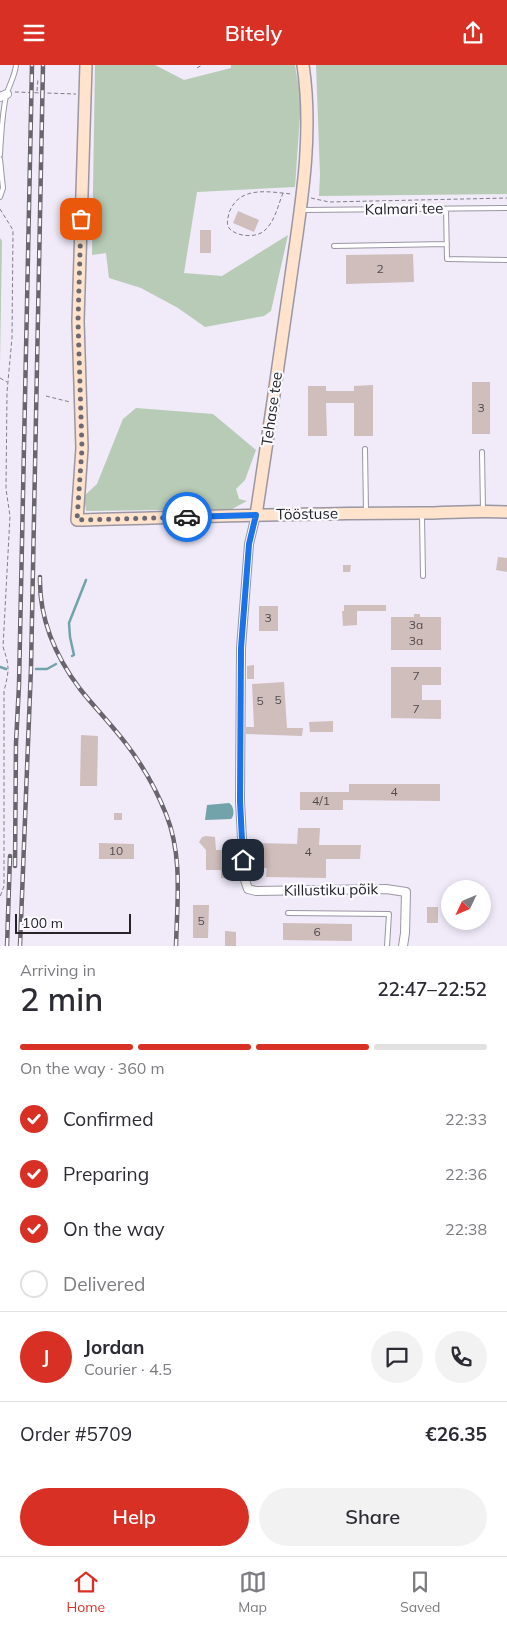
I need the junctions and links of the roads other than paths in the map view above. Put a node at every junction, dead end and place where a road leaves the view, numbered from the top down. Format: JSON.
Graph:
{"nodes":[{"id":1,"x":16,"y":65,"type":"edge"},
{"id":2,"x":86,"y":65,"type":"edge"},
{"id":3,"x":303,"y":65,"type":"edge"},
{"id":4,"x":3,"y":95,"type":"edge"},
{"id":5,"x":0,"y":157,"type":"edge"},
{"id":6,"x":0,"y":197,"type":"edge"},
{"id":7,"x":507,"y":208,"type":"edge"},
{"id":8,"x":446,"y":209,"type":"junction"},
{"id":9,"x":300,"y":210,"type":"junction"},
{"id":10,"x":447,"y":244,"type":"junction"},
{"id":11,"x":334,"y":246,"type":"dead end"},
{"id":12,"x":507,"y":260,"type":"edge"},
{"id":13,"x":365,"y":449,"type":"dead end"},
{"id":14,"x":482,"y":453,"type":"dead end"},
{"id":15,"x":483,"y":510,"type":"junction"},
{"id":16,"x":507,"y":512,"type":"edge"},
{"id":17,"x":366,"y":513,"type":"junction"},
{"id":18,"x":422,"y":513,"type":"junction"},
{"id":19,"x":256,"y":515,"type":"junction"},
{"id":20,"x":423,"y":577,"type":"dead end"},
{"id":21,"x":240,"y":754,"type":"joint"},
{"id":22,"x":288,"y":913,"type":"dead end"},
{"id":23,"x":387,"y":946,"type":"edge"},
{"id":24,"x":403,"y":946,"type":"edge"}],
"edges":[{"from":1,"to":4,"type":"lane"},
{"from":2,"to":19,"type":"street","name":"Tööstuse"},
{"from":3,"to":9,"type":"street","name":"Tehase tee"},
{"from":4,"to":5,"type":"lane"},
{"from":5,"to":6,"type":"lane"},
{"from":7,"to":8,"type":"lane","name":"Kalmari tee"},
{"from":8,"to":9,"type":"lane","name":"Kalmari tee"},
{"from":8,"to":10,"type":"lane"},
{"from":9,"to":19,"type":"street","name":"Tehase tee"},
{"from":10,"to":11,"type":"lane"},
{"from":10,"to":12,"type":"lane"},
{"from":13,"to":17,"type":"lane"},
{"from":14,"to":15,"type":"lane"},
{"from":15,"to":16,"type":"street","name":"Tööstuse"},
{"from":15,"to":18,"type":"street","name":"Tööstuse"},
{"from":17,"to":18,"type":"street","name":"Tööstuse"},
{"from":17,"to":19,"type":"street","name":"Tööstuse"},
{"from":18,"to":20,"type":"lane"},
{"from":19,"to":21,"type":"street","name":"Tehase tee"},
{"from":21,"to":24,"type":"street","name":"Killustiku põik"},
{"from":22,"to":23,"type":"lane"}]}
